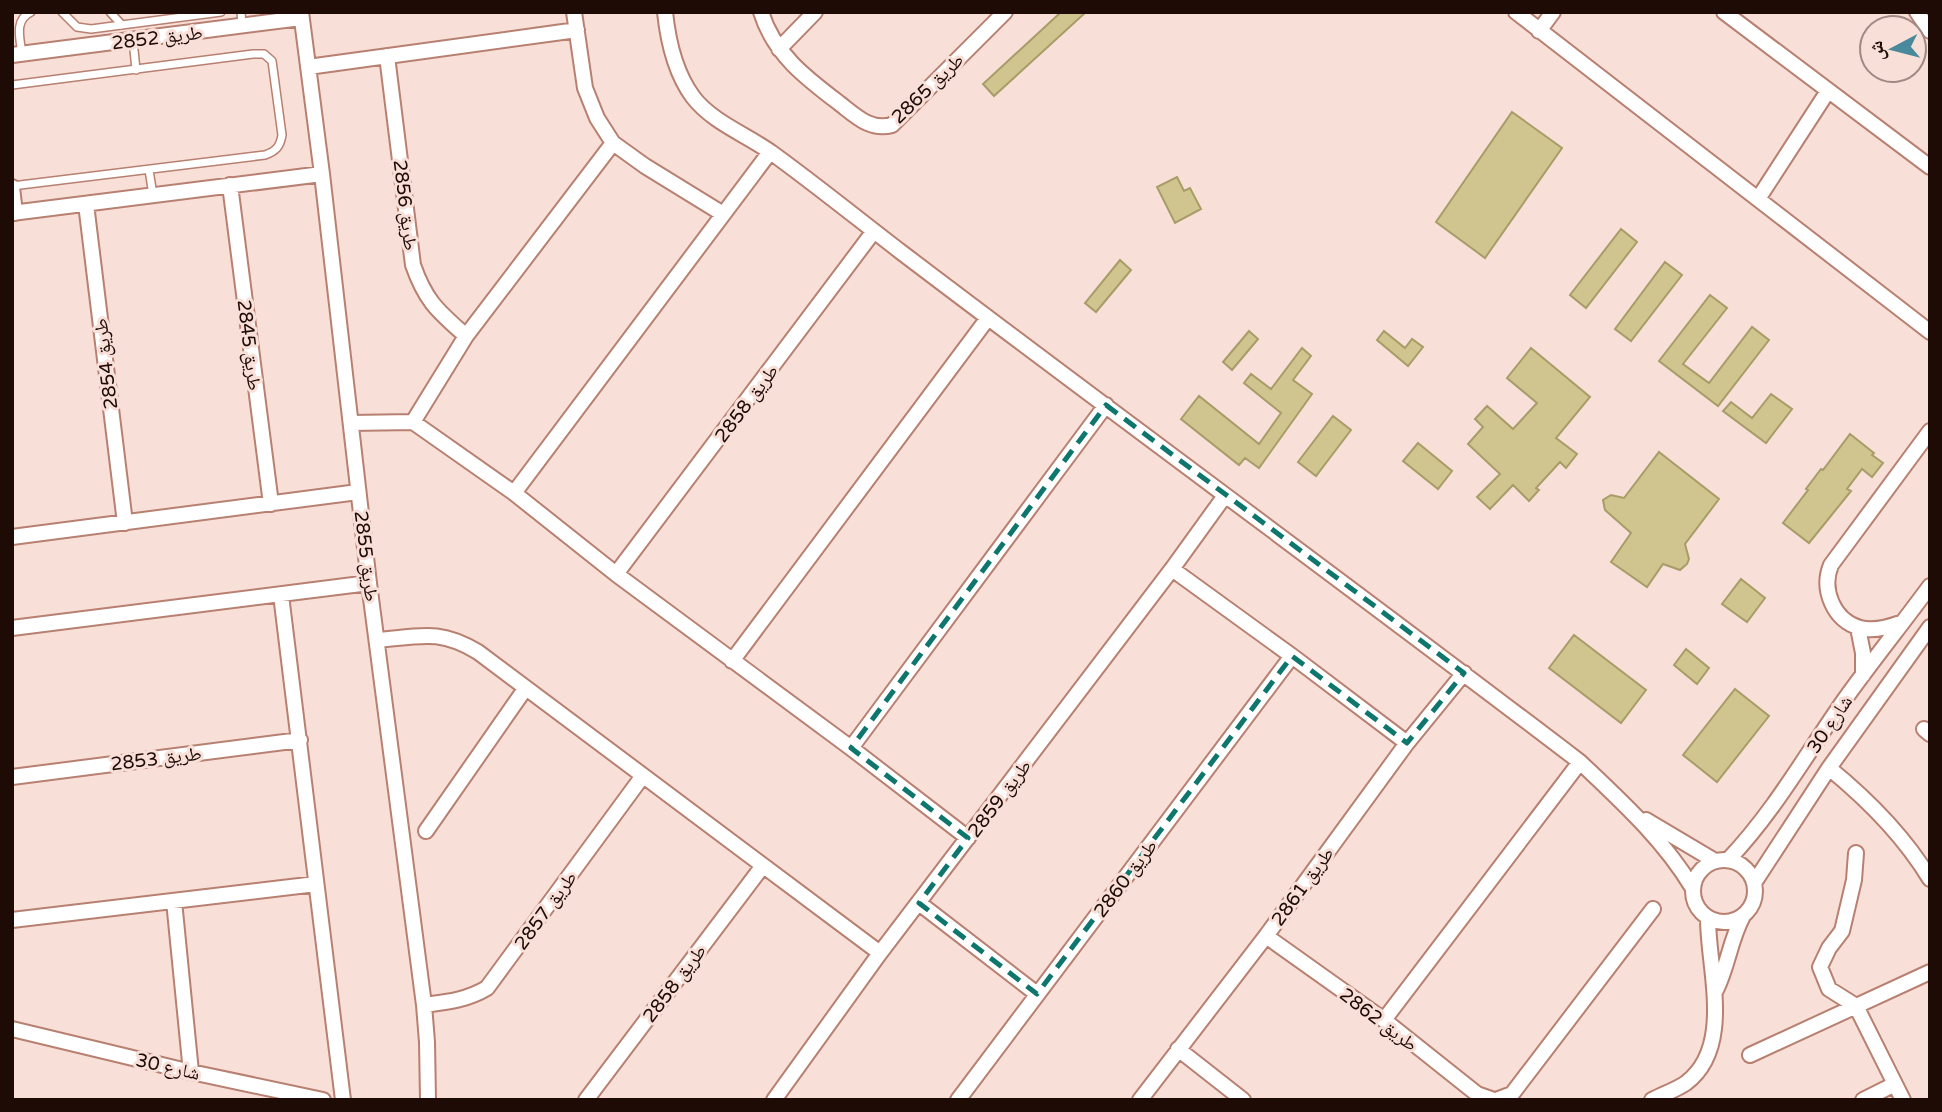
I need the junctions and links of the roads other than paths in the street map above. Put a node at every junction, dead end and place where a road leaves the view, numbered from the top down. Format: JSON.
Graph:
{"nodes":[{"id":1,"x":31,"y":12,"type":"edge"},
{"id":2,"x":62,"y":12,"type":"edge"},
{"id":3,"x":110,"y":12,"type":"edge"},
{"id":4,"x":155,"y":12,"type":"edge"},
{"id":5,"x":221,"y":12,"type":"edge"},
{"id":6,"x":574,"y":12,"type":"edge"},
{"id":7,"x":665,"y":12,"type":"edge"},
{"id":8,"x":761,"y":12,"type":"edge"},
{"id":9,"x":815,"y":12,"type":"edge"},
{"id":10,"x":1005,"y":12,"type":"edge"},
{"id":11,"x":1516,"y":12,"type":"edge"},
{"id":12,"x":1553,"y":12,"type":"edge"},
{"id":13,"x":1724,"y":12,"type":"edge"},
{"id":14,"x":1917,"y":12,"type":"edge"},
{"id":15,"x":206,"y":13,"type":"edge"},
{"id":16,"x":301,"y":15,"type":"edge"},
{"id":17,"x":242,"y":19,"type":"edge"},
{"id":18,"x":160,"y":20,"type":"junction"},
{"id":19,"x":122,"y":25,"type":"junction"},
{"id":20,"x":107,"y":27,"type":"junction"},
{"id":21,"x":577,"y":30,"type":"junction"},
{"id":22,"x":1539,"y":30,"type":"junction"},
{"id":23,"x":1930,"y":31,"type":"edge"},
{"id":24,"x":133,"y":40,"type":"junction"},
{"id":25,"x":108,"y":43,"type":"junction"},
{"id":26,"x":779,"y":49,"type":"junction"},
{"id":27,"x":17,"y":55,"type":"edge"},
{"id":28,"x":387,"y":56,"type":"junction"},
{"id":29,"x":308,"y":67,"type":"junction"},
{"id":30,"x":136,"y":70,"type":"junction"},
{"id":31,"x":12,"y":85,"type":"edge"},
{"id":32,"x":1828,"y":90,"type":"junction"},
{"id":33,"x":613,"y":143,"type":"junction"},
{"id":34,"x":770,"y":152,"type":"junction"},
{"id":35,"x":1930,"y":167,"type":"edge"},
{"id":36,"x":149,"y":170,"type":"junction"},
{"id":37,"x":322,"y":174,"type":"junction"},
{"id":38,"x":230,"y":186,"type":"junction"},
{"id":39,"x":12,"y":187,"type":"edge"},
{"id":40,"x":153,"y":195,"type":"junction"},
{"id":41,"x":1758,"y":199,"type":"junction"},
{"id":42,"x":86,"y":204,"type":"junction"},
{"id":43,"x":14,"y":213,"type":"edge"},
{"id":44,"x":723,"y":214,"type":"junction"},
{"id":45,"x":874,"y":231,"type":"junction"},
{"id":46,"x":988,"y":318,"type":"junction"},
{"id":47,"x":1930,"y":332,"type":"edge"},
{"id":48,"x":466,"y":335,"type":"junction"},
{"id":49,"x":1106,"y":405,"type":"junction"},
{"id":50,"x":414,"y":422,"type":"junction"},
{"id":51,"x":351,"y":423,"type":"junction"},
{"id":52,"x":1930,"y":431,"type":"edge"},
{"id":53,"x":358,"y":492,"type":"junction"},
{"id":54,"x":514,"y":494,"type":"junction"},
{"id":55,"x":1224,"y":497,"type":"junction"},
{"id":56,"x":271,"y":504,"type":"junction"},
{"id":57,"x":125,"y":523,"type":"junction"},
{"id":58,"x":12,"y":537,"type":"edge"},
{"id":59,"x":1172,"y":569,"type":"junction"},
{"id":60,"x":617,"y":574,"type":"junction"},
{"id":61,"x":369,"y":583,"type":"junction"},
{"id":62,"x":1930,"y":586,"type":"edge"},
{"id":63,"x":281,"y":595,"type":"junction"},
{"id":64,"x":1903,"y":622,"type":"junction"},
{"id":65,"x":1930,"y":627,"type":"edge"},
{"id":66,"x":12,"y":628,"type":"edge"},
{"id":67,"x":1858,"y":628,"type":"junction"},
{"id":68,"x":379,"y":640,"type":"junction"},
{"id":69,"x":1292,"y":656,"type":"junction"},
{"id":70,"x":732,"y":661,"type":"junction"},
{"id":71,"x":1464,"y":673,"type":"junction"},
{"id":72,"x":1863,"y":675,"type":"junction"},
{"id":73,"x":525,"y":689,"type":"junction"},
{"id":74,"x":300,"y":740,"type":"junction"},
{"id":75,"x":1407,"y":743,"type":"junction"},
{"id":76,"x":851,"y":748,"type":"junction"},
{"id":77,"x":1580,"y":762,"type":"junction"},
{"id":78,"x":1829,"y":768,"type":"junction"},
{"id":79,"x":12,"y":777,"type":"edge"},
{"id":80,"x":642,"y":777,"type":"junction"},
{"id":81,"x":1633,"y":812,"type":"junction"},
{"id":82,"x":426,"y":831,"type":"dead end"},
{"id":83,"x":968,"y":838,"type":"junction"},
{"id":84,"x":1856,"y":853,"type":"dead end"},
{"id":85,"x":1721,"y":860,"type":"junction"},
{"id":86,"x":762,"y":867,"type":"junction"},
{"id":87,"x":1930,"y":879,"type":"edge"},
{"id":88,"x":1754,"y":883,"type":"junction"},
{"id":89,"x":316,"y":884,"type":"junction"},
{"id":90,"x":1692,"y":887,"type":"junction"},
{"id":91,"x":174,"y":901,"type":"junction"},
{"id":92,"x":919,"y":903,"type":"junction"},
{"id":93,"x":1653,"y":909,"type":"dead end"},
{"id":94,"x":1743,"y":916,"type":"junction"},
{"id":95,"x":1708,"y":919,"type":"junction"},
{"id":96,"x":12,"y":920,"type":"edge"},
{"id":97,"x":1266,"y":936,"type":"junction"},
{"id":98,"x":880,"y":953,"type":"junction"},
{"id":99,"x":1930,"y":972,"type":"edge"},
{"id":100,"x":1715,"y":992,"type":"junction"},
{"id":101,"x":1037,"y":994,"type":"junction"},
{"id":102,"x":424,"y":1005,"type":"junction"},
{"id":103,"x":1856,"y":1006,"type":"junction"},
{"id":104,"x":1384,"y":1020,"type":"junction"},
{"id":105,"x":12,"y":1029,"type":"edge"},
{"id":106,"x":1178,"y":1049,"type":"junction"},
{"id":107,"x":1750,"y":1055,"type":"dead end"},
{"id":108,"x":191,"y":1072,"type":"junction"},
{"id":109,"x":1895,"y":1084,"type":"junction"},
{"id":110,"x":323,"y":1100,"type":"edge"},
{"id":111,"x":342,"y":1100,"type":"edge"},
{"id":112,"x":428,"y":1100,"type":"edge"},
{"id":113,"x":586,"y":1100,"type":"edge"},
{"id":114,"x":774,"y":1100,"type":"edge"},
{"id":115,"x":958,"y":1100,"type":"edge"},
{"id":116,"x":1140,"y":1100,"type":"edge"},
{"id":117,"x":1243,"y":1100,"type":"edge"},
{"id":118,"x":1495,"y":1100,"type":"edge"},
{"id":119,"x":1652,"y":1100,"type":"edge"},
{"id":120,"x":1863,"y":1100,"type":"edge"},
{"id":121,"x":1903,"y":1100,"type":"edge"}],
"edges":[{"from":1,"to":27,"type":"lane"},
{"from":2,"to":20,"type":"lane"},
{"from":3,"to":19,"type":"lane"},
{"from":4,"to":18,"type":"lane"},
{"from":5,"to":15,"type":"lane"},
{"from":6,"to":21,"type":"street"},
{"from":7,"to":34,"type":"street"},
{"from":8,"to":26,"type":"street","name":"طريق 2865"},
{"from":9,"to":26,"type":"street"},
{"from":10,"to":26,"type":"street","name":"طريق 2865"},
{"from":11,"to":22,"type":"street"},
{"from":12,"to":22,"type":"street"},
{"from":13,"to":32,"type":"street"},
{"from":14,"to":23,"type":"street"},
{"from":15,"to":18,"type":"lane"},
{"from":16,"to":17,"type":"street","name":"طريق 2852"},
{"from":16,"to":29,"type":"street","name":"طريق 2855"},
{"from":17,"to":24,"type":"street","name":"طريق 2852"},
{"from":18,"to":19,"type":"lane"},
{"from":19,"to":20,"type":"lane"},
{"from":20,"to":25,"type":"lane"},
{"from":21,"to":28,"type":"street"},
{"from":21,"to":33,"type":"street"},
{"from":22,"to":41,"type":"street"},
{"from":24,"to":25,"type":"street","name":"طريق 2852"},
{"from":24,"to":30,"type":"lane"},
{"from":25,"to":27,"type":"street","name":"طريق 2852"},
{"from":28,"to":29,"type":"street"},
{"from":28,"to":48,"type":"street","name":"طريق 2856"},
{"from":29,"to":37,"type":"street","name":"طريق 2855"},
{"from":30,"to":31,"type":"lane"},
{"from":30,"to":36,"type":"lane"},
{"from":32,"to":35,"type":"street"},
{"from":32,"to":41,"type":"street"},
{"from":33,"to":44,"type":"street"},
{"from":33,"to":48,"type":"street"},
{"from":34,"to":44,"type":"street"},
{"from":34,"to":45,"type":"street"},
{"from":36,"to":39,"type":"lane"},
{"from":36,"to":40,"type":"lane"},
{"from":37,"to":38,"type":"street"},
{"from":37,"to":51,"type":"street","name":"طريق 2855"},
{"from":38,"to":40,"type":"street"},
{"from":38,"to":56,"type":"street","name":"طريق 2845"},
{"from":39,"to":43,"type":"street"},
{"from":40,"to":42,"type":"street"},
{"from":41,"to":47,"type":"street"},
{"from":42,"to":43,"type":"street"},
{"from":42,"to":57,"type":"street","name":"طريق 2854"},
{"from":44,"to":54,"type":"street"},
{"from":45,"to":46,"type":"street"},
{"from":45,"to":60,"type":"street","name":"طريق 2858"},
{"from":46,"to":49,"type":"street"},
{"from":46,"to":70,"type":"street"},
{"from":48,"to":50,"type":"street"},
{"from":49,"to":55,"type":"street"},
{"from":49,"to":76,"type":"street"},
{"from":50,"to":51,"type":"street"},
{"from":50,"to":54,"type":"street"},
{"from":51,"to":53,"type":"street","name":"طريق 2855"},
{"from":52,"to":67,"type":"street"},
{"from":53,"to":56,"type":"street"},
{"from":53,"to":61,"type":"street","name":"طريق 2855"},
{"from":54,"to":60,"type":"street"},
{"from":55,"to":59,"type":"street","name":"طريق 2859"},
{"from":55,"to":71,"type":"street"},
{"from":56,"to":57,"type":"street"},
{"from":57,"to":58,"type":"street"},
{"from":59,"to":69,"type":"street"},
{"from":59,"to":83,"type":"street","name":"طريق 2859"},
{"from":60,"to":70,"type":"street"},
{"from":61,"to":63,"type":"street"},
{"from":61,"to":68,"type":"street","name":"طريق 2855"},
{"from":62,"to":64,"type":"street","name":"شارع 30"},
{"from":63,"to":66,"type":"street"},
{"from":63,"to":74,"type":"street"},
{"from":64,"to":67,"type":"street"},
{"from":64,"to":72,"type":"street","name":"شارع 30"},
{"from":65,"to":78,"type":"street","name":"شارع 30"},
{"from":67,"to":72,"type":"street"},
{"from":68,"to":73,"type":"street"},
{"from":68,"to":102,"type":"street","name":"طريق 2855"},
{"from":69,"to":75,"type":"street"},
{"from":69,"to":101,"type":"street","name":"طريق 2860"},
{"from":70,"to":76,"type":"street"},
{"from":71,"to":75,"type":"street","name":"طريق 2861"},
{"from":71,"to":77,"type":"street"},
{"from":72,"to":85,"type":"street","name":"شارع 30"},
{"from":73,"to":80,"type":"street"},
{"from":73,"to":82,"type":"street"},
{"from":74,"to":79,"type":"street","name":"طريق 2853"},
{"from":74,"to":89,"type":"street"},
{"from":75,"to":97,"type":"street","name":"طريق 2861"},
{"from":76,"to":83,"type":"street"},
{"from":77,"to":81,"type":"street"},
{"from":77,"to":104,"type":"street"},
{"from":78,"to":87,"type":"street"},
{"from":78,"to":88,"type":"street","name":"شارع 30"},
{"from":80,"to":86,"type":"street"},
{"from":80,"to":102,"type":"street","name":"طريق 2857"},
{"from":81,"to":85,"type":"street"},
{"from":81,"to":90,"type":"street"},
{"from":83,"to":92,"type":"street","name":"طريق 2859"},
{"from":84,"to":103,"type":"street"},
{"from":85,"to":88,"type":"street"},
{"from":85,"to":90,"type":"street","name":"شارع 30"},
{"from":86,"to":98,"type":"street"},
{"from":86,"to":113,"type":"street","name":"طريق 2858"},
{"from":88,"to":94,"type":"street","name":"شارع 30"},
{"from":89,"to":91,"type":"street"},
{"from":89,"to":111,"type":"street"},
{"from":90,"to":95,"type":"street","name":"شارع 30"},
{"from":91,"to":96,"type":"street"},
{"from":91,"to":108,"type":"street"},
{"from":92,"to":98,"type":"street","name":"طريق 2859"},
{"from":92,"to":101,"type":"street"},
{"from":93,"to":118,"type":"street","name":"طريق 2862"},
{"from":94,"to":95,"type":"street"},
{"from":94,"to":100,"type":"street","name":"شارع 30"},
{"from":95,"to":100,"type":"street","name":"شارع 30"},
{"from":97,"to":104,"type":"street","name":"طريق 2862"},
{"from":97,"to":106,"type":"street","name":"طريق 2861"},
{"from":98,"to":114,"type":"street","name":"طريق 2859"},
{"from":99,"to":103,"type":"street"},
{"from":100,"to":119,"type":"street","name":"شارع 30"},
{"from":101,"to":115,"type":"street","name":"طريق 2860"},
{"from":102,"to":112,"type":"street","name":"طريق 2855"},
{"from":103,"to":107,"type":"street"},
{"from":103,"to":109,"type":"street"},
{"from":104,"to":118,"type":"street","name":"طريق 2862"},
{"from":105,"to":108,"type":"street","name":"شارع 30"},
{"from":106,"to":116,"type":"street","name":"طريق 2861"},
{"from":106,"to":117,"type":"street"},
{"from":108,"to":110,"type":"street","name":"شارع 30"},
{"from":109,"to":120,"type":"street"},
{"from":109,"to":121,"type":"street"}]}
